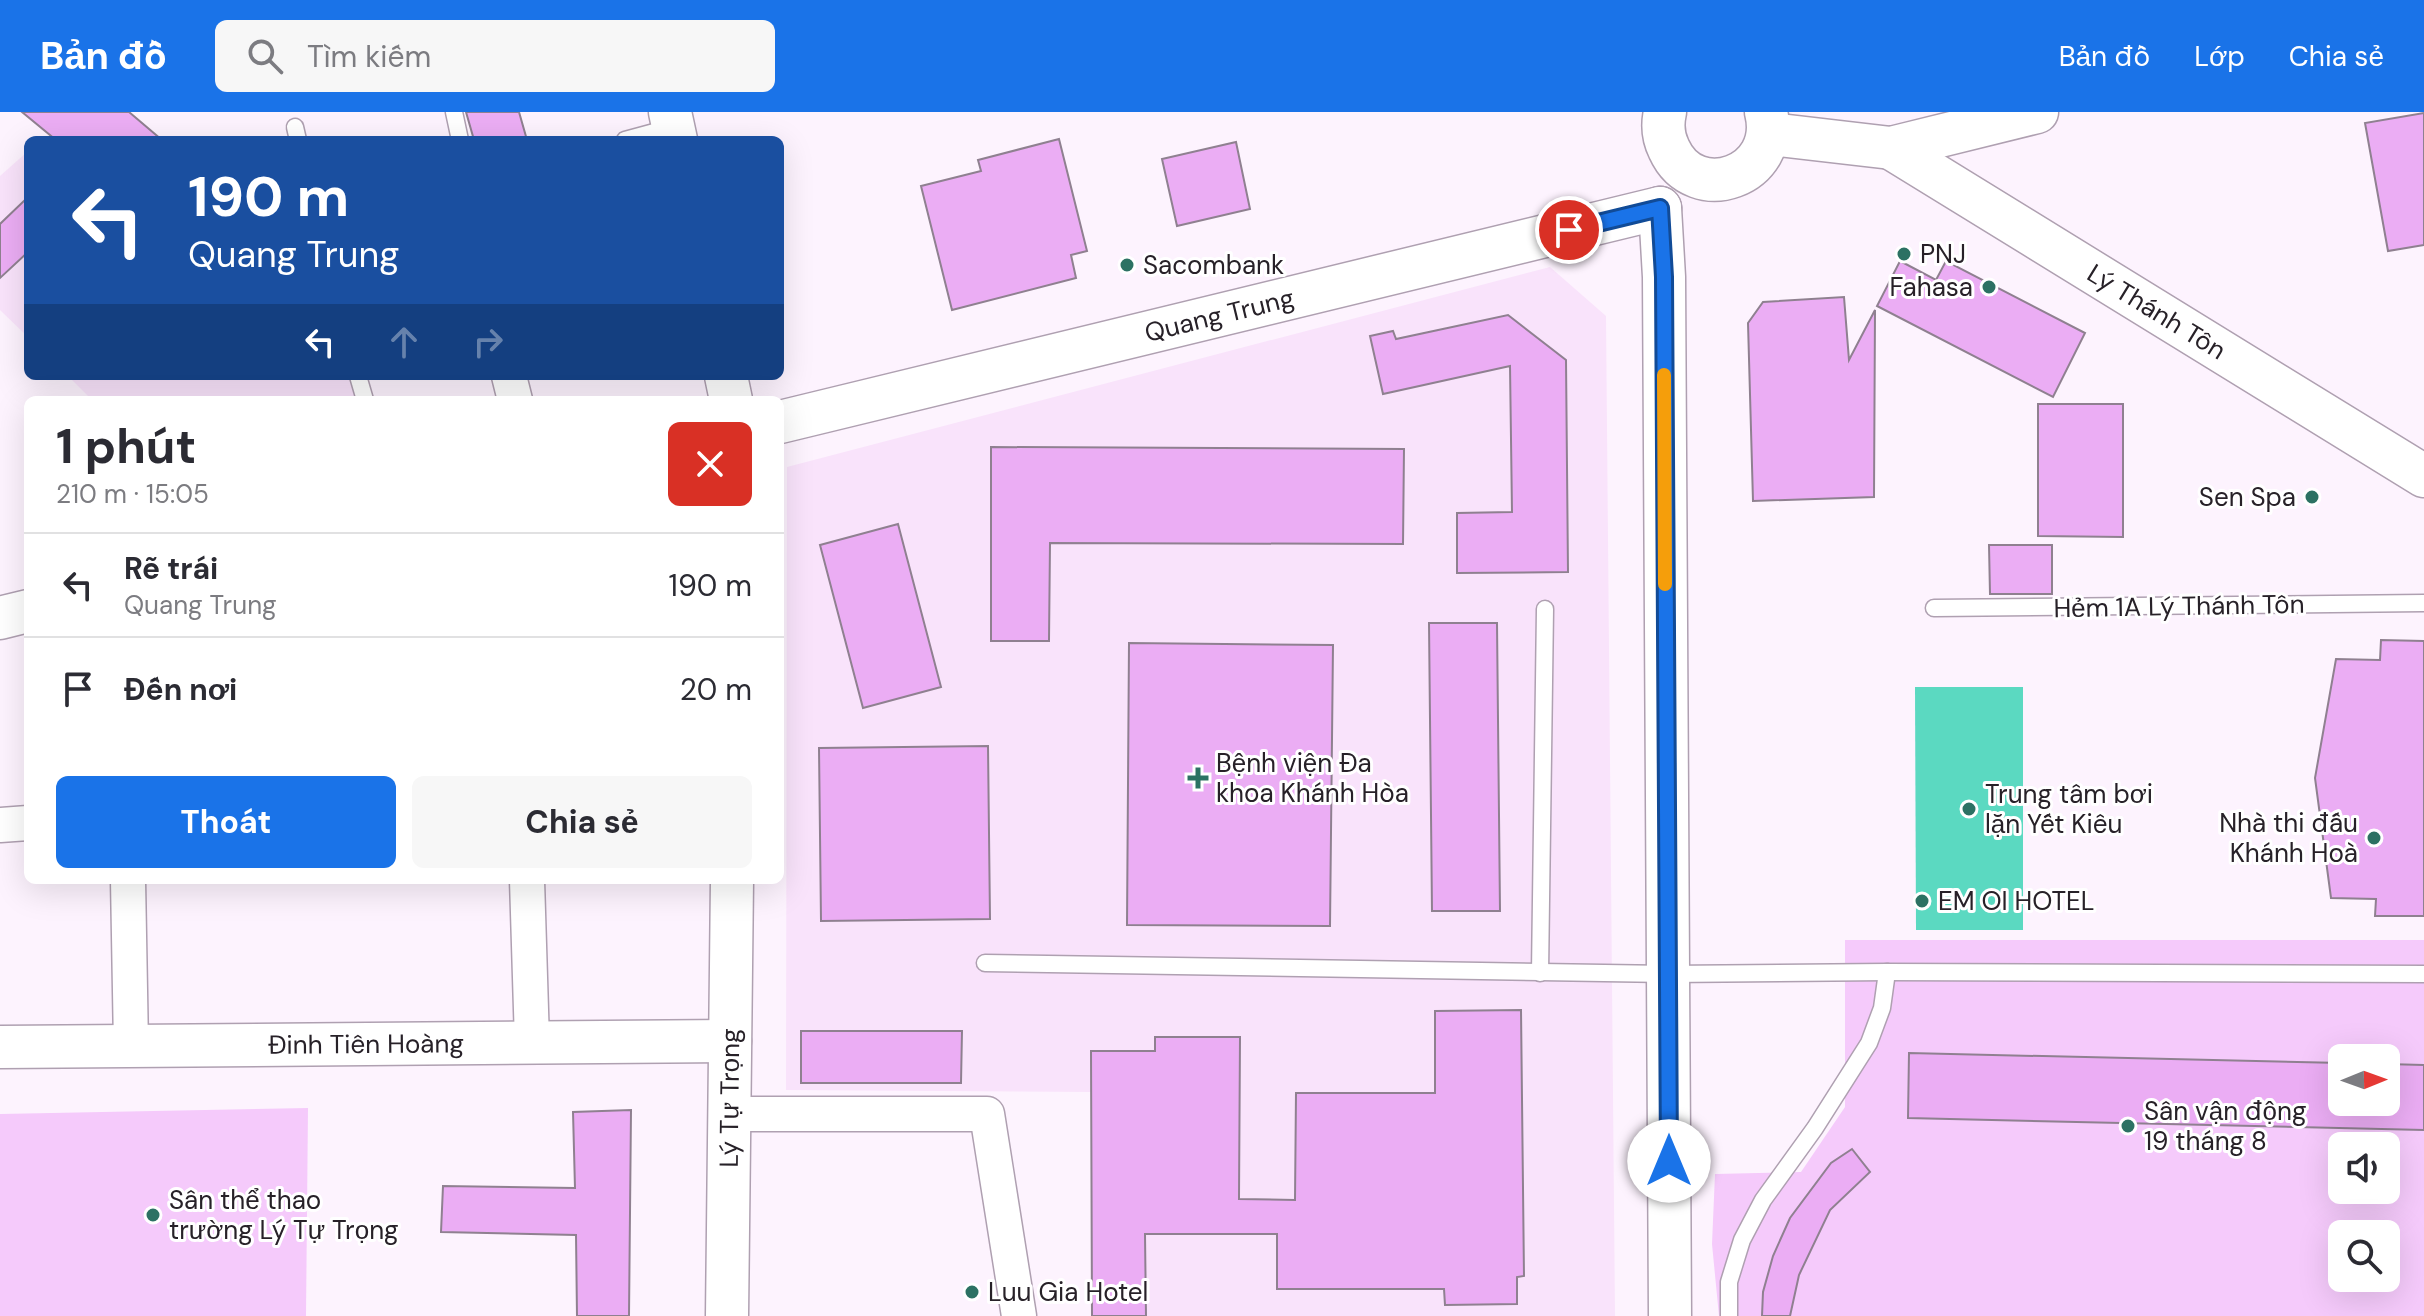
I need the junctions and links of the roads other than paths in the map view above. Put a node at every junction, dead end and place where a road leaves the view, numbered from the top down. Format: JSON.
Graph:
{"nodes":[{"id":1,"x":454,"y":112,"type":"edge"},
{"id":2,"x":1665,"y":112,"type":"edge"},
{"id":3,"x":2037,"y":112,"type":"edge"},
{"id":4,"x":1768,"y":123,"type":"edge"},
{"id":5,"x":673,"y":126,"type":"edge"},
{"id":6,"x":459,"y":136,"type":"edge"},
{"id":7,"x":639,"y":136,"type":"edge"},
{"id":8,"x":1891,"y":148,"type":"junction"},
{"id":9,"x":1688,"y":172,"type":"junction"},
{"id":10,"x":1660,"y":208,"type":"junction"},
{"id":11,"x":784,"y":421,"type":"edge"},
{"id":12,"x":2424,"y":476,"type":"edge"},
{"id":13,"x":2424,"y":603,"type":"edge"},
{"id":14,"x":1934,"y":608,"type":"dead end"},
{"id":15,"x":1545,"y":609,"type":"dead end"},
{"id":16,"x":24,"y":612,"type":"edge"},
{"id":17,"x":0,"y":618,"type":"edge"},
{"id":18,"x":24,"y":823,"type":"edge"},
{"id":19,"x":0,"y":825,"type":"edge"},
{"id":20,"x":128,"y":884,"type":"edge"},
{"id":21,"x":527,"y":884,"type":"edge"},
{"id":22,"x":732,"y":884,"type":"edge"},
{"id":23,"x":985,"y":963,"type":"dead end"},
{"id":24,"x":1887,"y":972,"type":"junction"},
{"id":25,"x":1540,"y":973,"type":"junction"},
{"id":26,"x":1668,"y":974,"type":"junction"},
{"id":27,"x":2424,"y":974,"type":"edge"},
{"id":28,"x":730,"y":1041,"type":"junction"},
{"id":29,"x":532,"y":1042,"type":"junction"},
{"id":30,"x":131,"y":1046,"type":"junction"},
{"id":31,"x":0,"y":1047,"type":"edge"},
{"id":32,"x":731,"y":1114,"type":"junction"},
{"id":33,"x":727,"y":1316,"type":"edge"},
{"id":34,"x":1019,"y":1316,"type":"edge"},
{"id":35,"x":1670,"y":1316,"type":"edge"},
{"id":36,"x":1729,"y":1316,"type":"edge"}],
"edges":[{"from":1,"to":6,"type":"lane"},
{"from":2,"to":9,"type":"street"},
{"from":3,"to":8,"type":"street"},
{"from":4,"to":8,"type":"street"},
{"from":4,"to":9,"type":"street"},
{"from":5,"to":7,"type":"lane"},
{"from":8,"to":12,"type":"street","name":"Lý Thánh Tôn"},
{"from":9,"to":10,"type":"street"},
{"from":10,"to":11,"type":"street","name":"Quang Trung"},
{"from":10,"to":26,"type":"street"},
{"from":13,"to":14,"type":"lane","name":"Hẻm 1A Lý Thánh Tôn"},
{"from":15,"to":25,"type":"lane"},
{"from":16,"to":17,"type":"street"},
{"from":18,"to":19,"type":"street"},
{"from":20,"to":30,"type":"street"},
{"from":21,"to":29,"type":"street"},
{"from":22,"to":28,"type":"street","name":"Lý Tự Trọng"},
{"from":23,"to":25,"type":"lane"},
{"from":24,"to":26,"type":"lane"},
{"from":24,"to":27,"type":"lane"},
{"from":24,"to":36,"type":"lane"},
{"from":25,"to":26,"type":"lane"},
{"from":26,"to":35,"type":"street"},
{"from":28,"to":29,"type":"street","name":"Đinh Tiên Hoàng"},
{"from":28,"to":32,"type":"street","name":"Lý Tự Trọng"},
{"from":29,"to":30,"type":"street","name":"Đinh Tiên Hoàng"},
{"from":30,"to":31,"type":"street","name":"Đinh Tiên Hoàng"},
{"from":32,"to":33,"type":"street","name":"Lý Tự Trọng"},
{"from":32,"to":34,"type":"street"}]}
